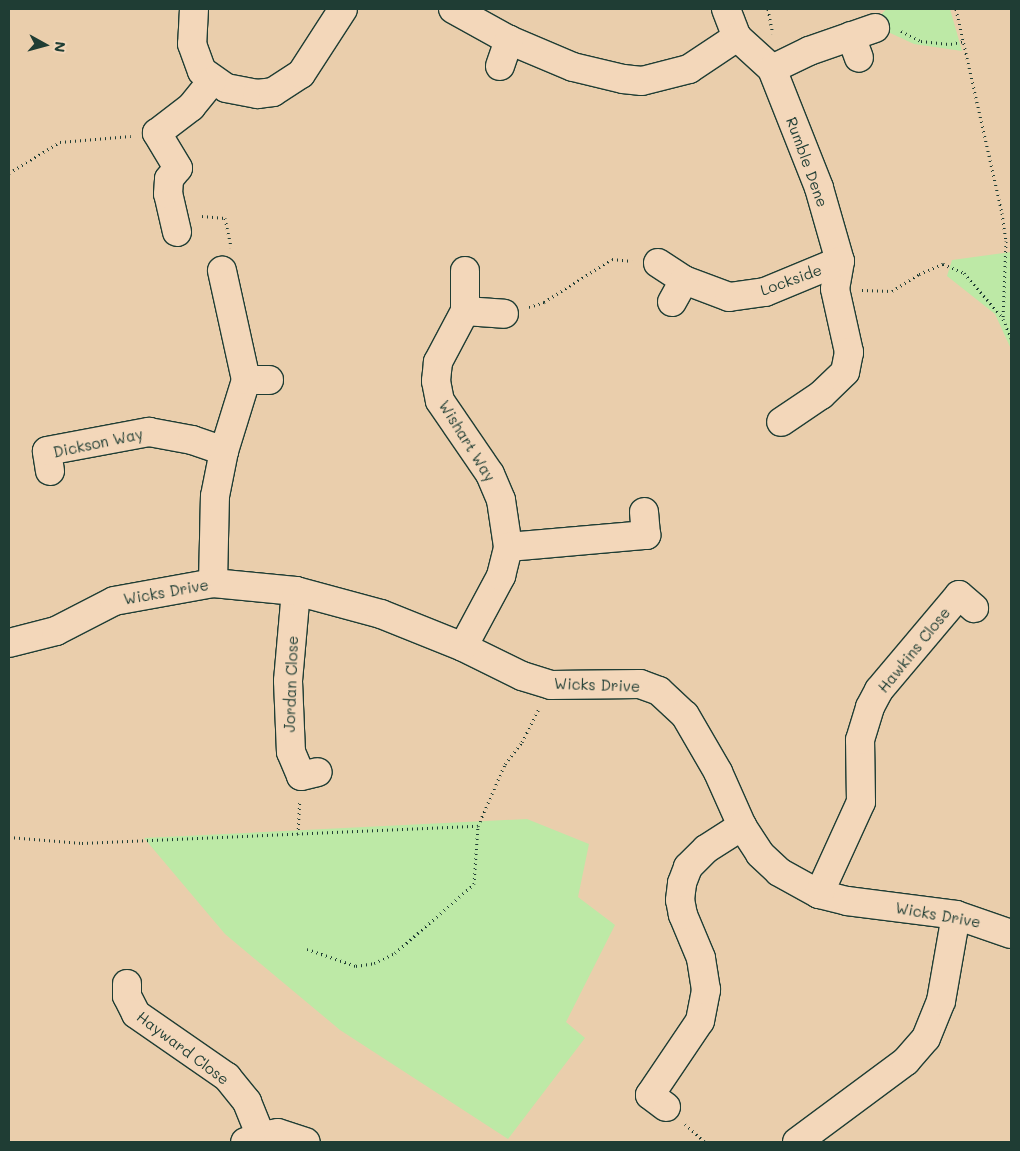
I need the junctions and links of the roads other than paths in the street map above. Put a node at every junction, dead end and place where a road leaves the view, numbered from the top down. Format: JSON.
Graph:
{"nodes":[{"id":1,"x":194,"y":9,"type":"edge"},
{"id":2,"x":342,"y":9,"type":"edge"},
{"id":3,"x":453,"y":9,"type":"edge"},
{"id":4,"x":726,"y":9,"type":"edge"},
{"id":5,"x":737,"y":37,"type":"junction"},
{"id":6,"x":509,"y":40,"type":"junction"},
{"id":7,"x":862,"y":41,"type":"road end"},
{"id":8,"x":500,"y":66,"type":"dead end"},
{"id":9,"x":772,"y":70,"type":"junction"},
{"id":10,"x":212,"y":81,"type":"junction"},
{"id":11,"x":177,"y":232,"type":"dead end"},
{"id":12,"x":840,"y":261,"type":"junction"},
{"id":13,"x":658,"y":263,"type":"road end"},
{"id":14,"x":222,"y":271,"type":"dead end"},
{"id":15,"x":465,"y":271,"type":"dead end"},
{"id":16,"x":465,"y":311,"type":"junction"},
{"id":17,"x":504,"y":314,"type":"road end"},
{"id":18,"x":782,"y":422,"type":"dead end"},
{"id":19,"x":224,"y":451,"type":"junction"},
{"id":20,"x":50,"y":472,"type":"dead end"},
{"id":21,"x":644,"y":512,"type":"dead end"},
{"id":22,"x":508,"y":547,"type":"junction"},
{"id":23,"x":212,"y":583,"type":"junction"},
{"id":24,"x":296,"y":591,"type":"junction"},
{"id":25,"x":974,"y":608,"type":"dead end"},
{"id":26,"x":9,"y":643,"type":"edge"},
{"id":27,"x":463,"y":648,"type":"junction"},
{"id":28,"x":307,"y":781,"type":"road end"},
{"id":29,"x":742,"y":826,"type":"junction"},
{"id":30,"x":819,"y":894,"type":"junction"},
{"id":31,"x":956,"y":915,"type":"junction"},
{"id":32,"x":1011,"y":934,"type":"edge"},
{"id":33,"x":127,"y":984,"type":"dead end"},
{"id":34,"x":649,"y":1095,"type":"dead end"},
{"id":35,"x":253,"y":1139,"type":"edge"},
{"id":36,"x":306,"y":1142,"type":"edge"},
{"id":37,"x":797,"y":1142,"type":"edge"}],
"edges":[{"from":1,"to":10,"type":"street"},
{"from":2,"to":10,"type":"street"},
{"from":3,"to":6,"type":"street"},
{"from":4,"to":5,"type":"street","name":"Rumble Dene"},
{"from":5,"to":6,"type":"street"},
{"from":5,"to":9,"type":"street","name":"Rumble Dene"},
{"from":6,"to":8,"type":"street"},
{"from":7,"to":9,"type":"street"},
{"from":9,"to":12,"type":"street","name":"Rumble Dene"},
{"from":10,"to":11,"type":"street"},
{"from":12,"to":13,"type":"street","name":"Lockside"},
{"from":12,"to":18,"type":"street","name":"Rumble Dene"},
{"from":14,"to":19,"type":"street"},
{"from":15,"to":16,"type":"street","name":"Wishart Way"},
{"from":16,"to":17,"type":"street"},
{"from":16,"to":22,"type":"street","name":"Wishart Way"},
{"from":19,"to":20,"type":"street","name":"Dickson Way"},
{"from":19,"to":23,"type":"street"},
{"from":21,"to":22,"type":"street"},
{"from":22,"to":27,"type":"street","name":"Wishart Way"},
{"from":23,"to":24,"type":"street","name":"Wicks Drive"},
{"from":23,"to":26,"type":"street","name":"Wicks Drive"},
{"from":24,"to":27,"type":"street","name":"Wicks Drive"},
{"from":24,"to":28,"type":"street","name":"Jordan Close"},
{"from":25,"to":30,"type":"street","name":"Hawkins Close"},
{"from":27,"to":29,"type":"street","name":"Wicks Drive"},
{"from":29,"to":30,"type":"street","name":"Wicks Drive"},
{"from":29,"to":34,"type":"street"},
{"from":30,"to":31,"type":"street","name":"Wicks Drive"},
{"from":31,"to":32,"type":"street","name":"Wicks Drive"},
{"from":31,"to":37,"type":"street"},
{"from":33,"to":35,"type":"street","name":"Hayward Close"},
{"from":35,"to":36,"type":"street","name":"Hayward Close"}]}
